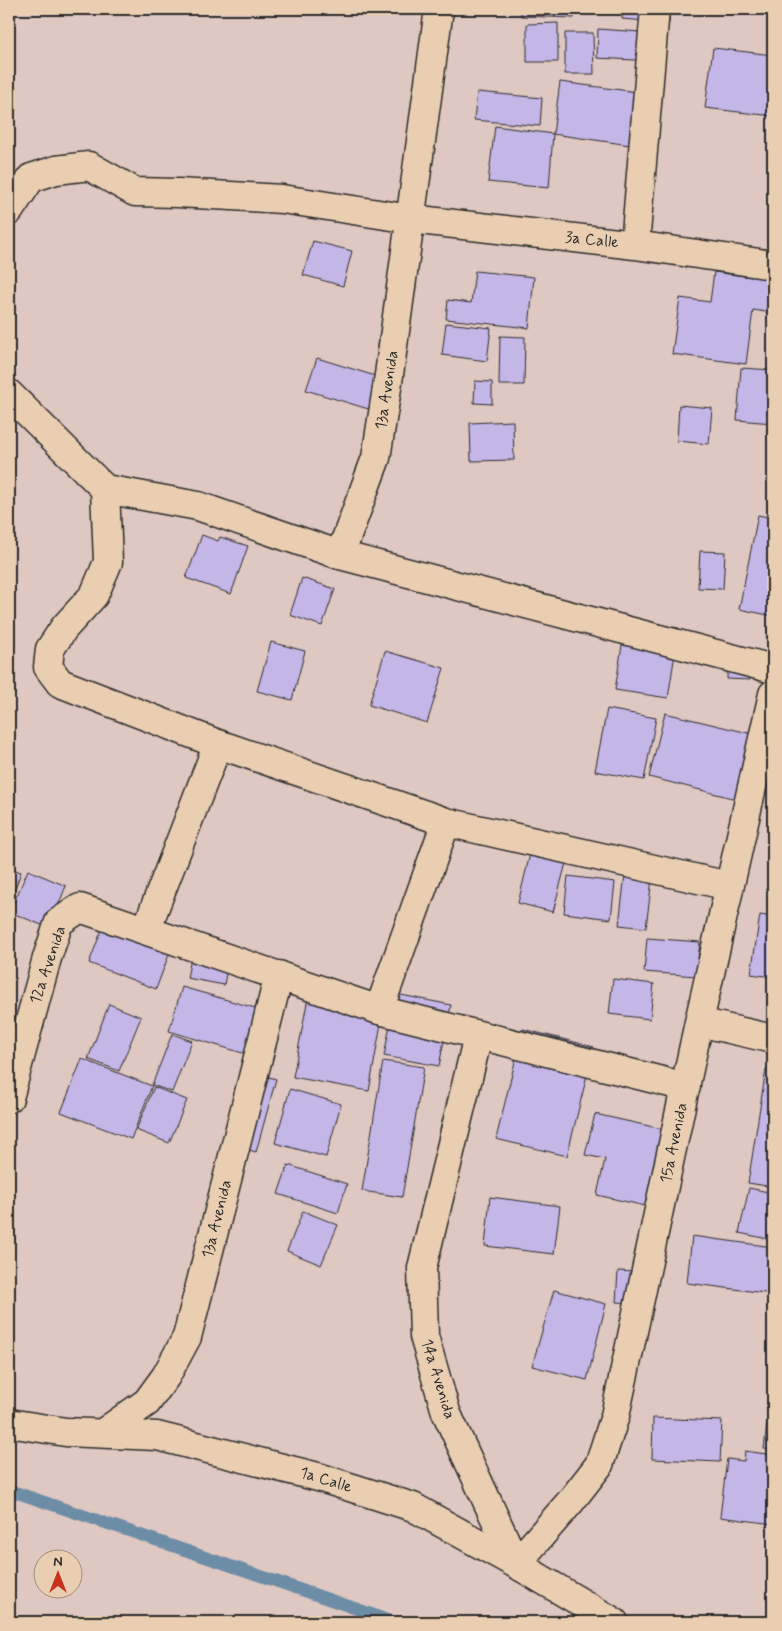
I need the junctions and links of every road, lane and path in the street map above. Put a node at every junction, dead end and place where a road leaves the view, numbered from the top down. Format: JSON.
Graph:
{"nodes":[{"id":1,"x":440,"y":9,"type":"edge"},
{"id":2,"x":655,"y":9,"type":"edge"},
{"id":3,"x":9,"y":211,"type":"edge"},
{"id":4,"x":411,"y":219,"type":"junction"},
{"id":5,"x":635,"y":244,"type":"junction"},
{"id":6,"x":773,"y":265,"type":"edge"},
{"id":7,"x":9,"y":394,"type":"edge"},
{"id":8,"x":105,"y":489,"type":"junction"},
{"id":9,"x":340,"y":555,"type":"junction"},
{"id":10,"x":773,"y":669,"type":"edge"},
{"id":11,"x":773,"y":694,"type":"edge"},
{"id":12,"x":218,"y":744,"type":"junction"},
{"id":13,"x":446,"y":822,"type":"junction"},
{"id":14,"x":729,"y":886,"type":"junction"},
{"id":15,"x":146,"y":930,"type":"junction"},
{"id":16,"x":279,"y":975,"type":"junction"},
{"id":17,"x":379,"y":1010,"type":"junction"},
{"id":18,"x":699,"y":1022,"type":"junction"},
{"id":19,"x":478,"y":1036,"type":"junction"},
{"id":20,"x":773,"y":1039,"type":"edge"},
{"id":21,"x":686,"y":1087,"type":"junction"},
{"id":22,"x":9,"y":1098,"type":"edge"},
{"id":23,"x":9,"y":1422,"type":"edge"},
{"id":24,"x":103,"y":1433,"type":"junction"},
{"id":25,"x":516,"y":1564,"type":"junction"},
{"id":26,"x":614,"y":1622,"type":"edge"}],
"edges":[{"from":1,"to":4,"type":"street","name":"13a Avenida"},
{"from":2,"to":5,"type":"street"},
{"from":3,"to":4,"type":"street","name":"3a Calle"},
{"from":4,"to":5,"type":"street","name":"3a Calle"},
{"from":4,"to":9,"type":"street","name":"13a Avenida"},
{"from":5,"to":6,"type":"street","name":"3a Calle"},
{"from":7,"to":8,"type":"street"},
{"from":8,"to":9,"type":"street"},
{"from":8,"to":12,"type":"street"},
{"from":9,"to":10,"type":"street"},
{"from":11,"to":14,"type":"street","name":"15a Avenida"},
{"from":12,"to":13,"type":"street"},
{"from":12,"to":15,"type":"street"},
{"from":13,"to":14,"type":"street"},
{"from":13,"to":17,"type":"street"},
{"from":14,"to":18,"type":"street","name":"15a Avenida"},
{"from":15,"to":16,"type":"street"},
{"from":15,"to":22,"type":"street","name":"12a Avenida"},
{"from":16,"to":17,"type":"street"},
{"from":16,"to":24,"type":"street","name":"13a Avenida"},
{"from":17,"to":19,"type":"street"},
{"from":18,"to":20,"type":"street"},
{"from":18,"to":21,"type":"street","name":"15a Avenida"},
{"from":19,"to":21,"type":"street"},
{"from":19,"to":25,"type":"street","name":"14a Avenida"},
{"from":21,"to":25,"type":"street","name":"15a Avenida"},
{"from":23,"to":24,"type":"street","name":"1a Calle"},
{"from":24,"to":25,"type":"street","name":"1a Calle"},
{"from":25,"to":26,"type":"street","name":"1a Calle"}]}
